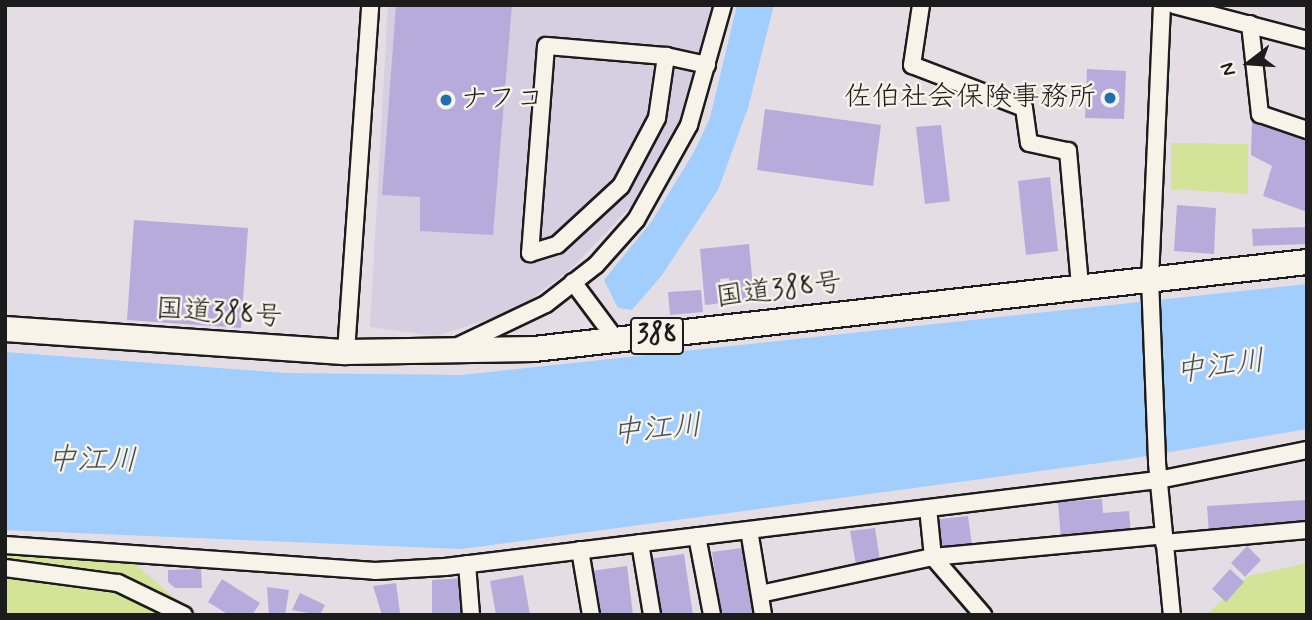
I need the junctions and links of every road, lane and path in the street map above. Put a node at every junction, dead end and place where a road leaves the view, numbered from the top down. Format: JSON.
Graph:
{"nodes":[{"id":1,"x":370,"y":5,"type":"edge"},
{"id":2,"x":723,"y":5,"type":"edge"},
{"id":3,"x":921,"y":5,"type":"edge"},
{"id":4,"x":1162,"y":5,"type":"edge"},
{"id":5,"x":1174,"y":5,"type":"edge"},
{"id":6,"x":1250,"y":24,"type":"junction"},
{"id":7,"x":1307,"y":40,"type":"edge"},
{"id":8,"x":666,"y":56,"type":"junction"},
{"id":9,"x":706,"y":65,"type":"junction"},
{"id":10,"x":1307,"y":130,"type":"edge"},
{"id":11,"x":1307,"y":262,"type":"edge"},
{"id":12,"x":573,"y":282,"type":"junction"},
{"id":13,"x":1150,"y":284,"type":"junction"},
{"id":14,"x":1080,"y":286,"type":"junction"},
{"id":15,"x":5,"y":329,"type":"edge"},
{"id":16,"x":617,"y":341,"type":"junction"},
{"id":17,"x":346,"y":352,"type":"junction"},
{"id":18,"x":445,"y":352,"type":"junction"},
{"id":19,"x":1307,"y":450,"type":"edge"},
{"id":20,"x":1158,"y":480,"type":"junction"},
{"id":21,"x":928,"y":508,"type":"junction"},
{"id":22,"x":749,"y":530,"type":"junction"},
{"id":23,"x":1307,"y":530,"type":"edge"},
{"id":24,"x":697,"y":536,"type":"junction"},
{"id":25,"x":1164,"y":539,"type":"junction"},
{"id":26,"x":640,"y":543,"type":"junction"},
{"id":27,"x":5,"y":545,"type":"edge"},
{"id":28,"x":580,"y":550,"type":"junction"},
{"id":29,"x":933,"y":558,"type":"junction"},
{"id":30,"x":467,"y":564,"type":"junction"},
{"id":31,"x":5,"y":568,"type":"edge"},
{"id":32,"x":760,"y":594,"type":"junction"},
{"id":33,"x":184,"y":615,"type":"edge"},
{"id":34,"x":471,"y":615,"type":"edge"},
{"id":35,"x":591,"y":615,"type":"edge"},
{"id":36,"x":652,"y":615,"type":"edge"},
{"id":37,"x":712,"y":615,"type":"edge"},
{"id":38,"x":763,"y":615,"type":"edge"},
{"id":39,"x":983,"y":615,"type":"edge"},
{"id":40,"x":1172,"y":615,"type":"edge"}],
"edges":[{"from":1,"to":17,"type":"street"},
{"from":2,"to":9,"type":"street"},
{"from":3,"to":14,"type":"street"},
{"from":4,"to":13,"type":"street"},
{"from":5,"to":6,"type":"street"},
{"from":6,"to":7,"type":"street"},
{"from":6,"to":10,"type":"street"},
{"from":8,"to":8,"type":"street"},
{"from":8,"to":9,"type":"street"},
{"from":9,"to":12,"type":"street"},
{"from":11,"to":13,"type":"highway","name":"国道388号","number":"388"},
{"from":12,"to":16,"type":"street"},
{"from":12,"to":18,"type":"street"},
{"from":13,"to":14,"type":"highway","name":"国道388号","number":"388"},
{"from":13,"to":20,"type":"street"},
{"from":14,"to":16,"type":"highway","name":"国道388号","number":"388"},
{"from":15,"to":17,"type":"highway","name":"国道388号","number":"388"},
{"from":16,"to":18,"type":"highway","name":"国道388号","number":"388"},
{"from":17,"to":18,"type":"highway","name":"国道388号","number":"388"},
{"from":19,"to":20,"type":"street"},
{"from":20,"to":21,"type":"street"},
{"from":20,"to":25,"type":"street"},
{"from":21,"to":22,"type":"street"},
{"from":21,"to":29,"type":"street"},
{"from":22,"to":24,"type":"street"},
{"from":22,"to":32,"type":"street"},
{"from":23,"to":25,"type":"street"},
{"from":24,"to":26,"type":"street"},
{"from":24,"to":37,"type":"street"},
{"from":25,"to":29,"type":"street"},
{"from":25,"to":40,"type":"street"},
{"from":26,"to":28,"type":"street"},
{"from":26,"to":36,"type":"street"},
{"from":27,"to":30,"type":"street"},
{"from":28,"to":30,"type":"street"},
{"from":28,"to":35,"type":"street"},
{"from":29,"to":32,"type":"street"},
{"from":29,"to":39,"type":"street"},
{"from":30,"to":34,"type":"street"},
{"from":31,"to":33,"type":"street"},
{"from":32,"to":38,"type":"street"}]}
